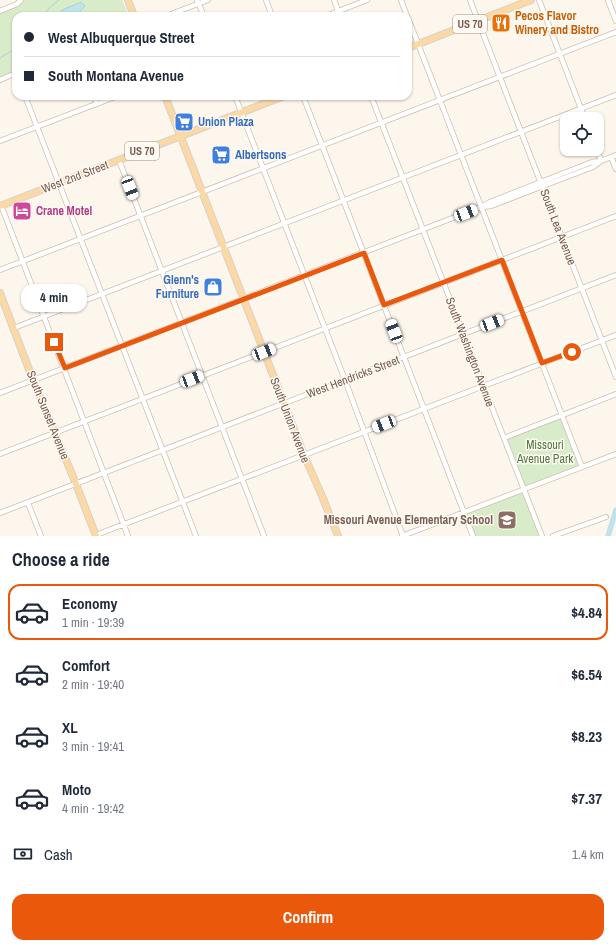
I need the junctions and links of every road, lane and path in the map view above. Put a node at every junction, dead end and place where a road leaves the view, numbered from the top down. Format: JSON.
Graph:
{"nodes":[{"id":1,"x":21,"y":0,"type":"edge"},
{"id":2,"x":128,"y":0,"type":"edge"},
{"id":3,"x":208,"y":0,"type":"edge"},
{"id":4,"x":266,"y":0,"type":"edge"},
{"id":5,"x":334,"y":0,"type":"edge"},
{"id":6,"x":367,"y":0,"type":"edge"},
{"id":7,"x":401,"y":0,"type":"edge"},
{"id":8,"x":470,"y":0,"type":"edge"},
{"id":9,"x":531,"y":0,"type":"edge"},
{"id":10,"x":539,"y":0,"type":"edge"},
{"id":11,"x":608,"y":0,"type":"edge"},
{"id":12,"x":198,"y":2,"type":"edge"},
{"id":13,"x":0,"y":11,"type":"edge"},
{"id":14,"x":132,"y":12,"type":"edge"},
{"id":15,"x":175,"y":12,"type":"edge"},
{"id":16,"x":202,"y":12,"type":"edge"},
{"id":17,"x":270,"y":12,"type":"edge"},
{"id":18,"x":338,"y":12,"type":"edge"},
{"id":19,"x":343,"y":12,"type":"edge"},
{"id":20,"x":406,"y":12,"type":"edge"},
{"id":21,"x":478,"y":21,"type":"junction"},
{"id":22,"x":616,"y":21,"type":"edge"},
{"id":23,"x":412,"y":28,"type":"edge"},
{"id":24,"x":616,"y":32,"type":"edge"},
{"id":25,"x":418,"y":44,"type":"junction"},
{"id":26,"x":412,"y":46,"type":"edge"},
{"id":27,"x":560,"y":53,"type":"junction"},
{"id":28,"x":12,"y":75,"type":"edge"},
{"id":29,"x":500,"y":76,"type":"junction"},
{"id":30,"x":0,"y":80,"type":"edge"},
{"id":31,"x":616,"y":95,"type":"edge"},
{"id":32,"x":27,"y":100,"type":"edge"},
{"id":33,"x":96,"y":100,"type":"edge"},
{"id":34,"x":107,"y":100,"type":"edge"},
{"id":35,"x":166,"y":100,"type":"edge"},
{"id":36,"x":236,"y":100,"type":"edge"},
{"id":37,"x":274,"y":100,"type":"edge"},
{"id":38,"x":305,"y":100,"type":"edge"},
{"id":39,"x":373,"y":100,"type":"edge"},
{"id":40,"x":440,"y":100,"type":"junction"},
{"id":41,"x":97,"y":104,"type":"junction"},
{"id":42,"x":581,"y":109,"type":"junction"},
{"id":43,"x":582,"y":112,"type":"edge"},
{"id":44,"x":241,"y":113,"type":"junction"},
{"id":45,"x":381,"y":122,"type":"junction"},
{"id":46,"x":37,"y":126,"type":"junction"},
{"id":47,"x":521,"y":132,"type":"junction"},
{"id":48,"x":180,"y":136,"type":"junction"},
{"id":49,"x":0,"y":141,"type":"edge"},
{"id":50,"x":322,"y":145,"type":"junction"},
{"id":51,"x":461,"y":155,"type":"junction"},
{"id":52,"x":599,"y":156,"type":"edge"},
{"id":53,"x":614,"y":156,"type":"edge"},
{"id":54,"x":119,"y":160,"type":"junction"},
{"id":55,"x":601,"y":161,"type":"junction"},
{"id":56,"x":263,"y":168,"type":"junction"},
{"id":57,"x":616,"y":169,"type":"edge"},
{"id":58,"x":403,"y":178,"type":"junction"},
{"id":59,"x":59,"y":183,"type":"junction"},
{"id":60,"x":542,"y":184,"type":"junction"},
{"id":61,"x":202,"y":192,"type":"junction"},
{"id":62,"x":343,"y":201,"type":"junction"},
{"id":63,"x":1,"y":206,"type":"edge"},
{"id":64,"x":482,"y":207,"type":"junction"},
{"id":65,"x":140,"y":216,"type":"junction"},
{"id":66,"x":616,"y":216,"type":"edge"},
{"id":67,"x":284,"y":224,"type":"junction"},
{"id":68,"x":423,"y":230,"type":"junction"},
{"id":69,"x":562,"y":237,"type":"junction"},
{"id":70,"x":81,"y":238,"type":"junction"},
{"id":71,"x":224,"y":247,"type":"junction"},
{"id":72,"x":364,"y":253,"type":"junction"},
{"id":73,"x":502,"y":260,"type":"junction"},
{"id":74,"x":23,"y":261,"type":"junction"},
{"id":75,"x":0,"y":270,"type":"edge"},
{"id":76,"x":162,"y":271,"type":"junction"},
{"id":77,"x":616,"y":275,"type":"edge"},
{"id":78,"x":304,"y":276,"type":"junction"},
{"id":79,"x":443,"y":282,"type":"junction"},
{"id":80,"x":582,"y":288,"type":"junction"},
{"id":81,"x":0,"y":293,"type":"edge"},
{"id":82,"x":102,"y":294,"type":"junction"},
{"id":83,"x":244,"y":299,"type":"junction"},
{"id":84,"x":384,"y":305,"type":"junction"},
{"id":85,"x":522,"y":312,"type":"junction"},
{"id":86,"x":44,"y":316,"type":"junction"},
{"id":87,"x":182,"y":323,"type":"junction"},
{"id":88,"x":14,"y":328,"type":"junction"},
{"id":89,"x":325,"y":328,"type":"junction"},
{"id":90,"x":463,"y":334,"type":"junction"},
{"id":91,"x":616,"y":334,"type":"edge"},
{"id":92,"x":602,"y":340,"type":"junction"},
{"id":93,"x":122,"y":346,"type":"junction"},
{"id":94,"x":264,"y":352,"type":"junction"},
{"id":95,"x":404,"y":357,"type":"junction"},
{"id":96,"x":542,"y":363,"type":"junction"},
{"id":97,"x":65,"y":368,"type":"junction"},
{"id":98,"x":202,"y":376,"type":"junction"},
{"id":99,"x":616,"y":376,"type":"edge"},
{"id":100,"x":33,"y":380,"type":"junction"},
{"id":101,"x":345,"y":380,"type":"junction"},
{"id":102,"x":483,"y":386,"type":"junction"},
{"id":103,"x":0,"y":393,"type":"edge"},
{"id":104,"x":616,"y":394,"type":"edge"},
{"id":105,"x":143,"y":398,"type":"junction"},
{"id":106,"x":284,"y":403,"type":"junction"},
{"id":107,"x":424,"y":409,"type":"junction"},
{"id":108,"x":562,"y":415,"type":"junction"},
{"id":109,"x":83,"y":421,"type":"junction"},
{"id":110,"x":222,"y":427,"type":"junction"},
{"id":111,"x":55,"y":432,"type":"junction"},
{"id":112,"x":364,"y":432,"type":"junction"},
{"id":113,"x":504,"y":438,"type":"junction"},
{"id":114,"x":163,"y":450,"type":"junction"},
{"id":115,"x":0,"y":454,"type":"edge"},
{"id":116,"x":616,"y":454,"type":"edge"},
{"id":117,"x":304,"y":455,"type":"junction"},
{"id":118,"x":582,"y":467,"type":"junction"},
{"id":119,"x":104,"y":473,"type":"junction"},
{"id":120,"x":242,"y":479,"type":"junction"},
{"id":121,"x":76,"y":484,"type":"junction"},
{"id":122,"x":523,"y":489,"type":"junction"},
{"id":123,"x":183,"y":502,"type":"junction"},
{"id":124,"x":28,"y":503,"type":"junction"},
{"id":125,"x":464,"y":512,"type":"junction"},
{"id":126,"x":0,"y":513,"type":"edge"},
{"id":127,"x":606,"y":517,"type":"dead end"},
{"id":128,"x":124,"y":525,"type":"junction"},
{"id":129,"x":41,"y":536,"type":"edge"},
{"id":130,"x":96,"y":536,"type":"edge"},
{"id":131,"x":128,"y":536,"type":"edge"},
{"id":132,"x":196,"y":536,"type":"edge"},
{"id":133,"x":264,"y":536,"type":"edge"},
{"id":134,"x":338,"y":536,"type":"edge"},
{"id":135,"x":403,"y":536,"type":"edge"},
{"id":136,"x":473,"y":536,"type":"edge"},
{"id":137,"x":542,"y":536,"type":"edge"},
{"id":138,"x":553,"y":536,"type":"edge"}],
"edges":[{"from":1,"to":13,"type":"street"},
{"from":2,"to":14,"type":"main road"},
{"from":3,"to":12,"type":"street"},
{"from":4,"to":17,"type":"street"},
{"from":5,"to":18,"type":"street"},
{"from":6,"to":19,"type":"street"},
{"from":7,"to":20,"type":"street"},
{"from":8,"to":21,"type":"street","name":"South Lea Avenue"},
{"from":9,"to":21,"type":"main road","number":"US 70"},
{"from":10,"to":27,"type":"street"},
{"from":11,"to":22,"type":"street"},
{"from":12,"to":15,"type":"street"},
{"from":12,"to":16,"type":"street"},
{"from":21,"to":25,"type":"main road","number":"US 70"},
{"from":21,"to":29,"type":"street","name":"South Lea Avenue"},
{"from":23,"to":25,"type":"street"},
{"from":24,"to":27,"type":"street"},
{"from":25,"to":26,"type":"main road","number":"US 70"},
{"from":25,"to":40,"type":"street"},
{"from":27,"to":29,"type":"street"},
{"from":27,"to":42,"type":"street"},
{"from":28,"to":30,"type":"street"},
{"from":29,"to":40,"type":"street"},
{"from":29,"to":47,"type":"street","name":"South Lea Avenue"},
{"from":31,"to":42,"type":"street"},
{"from":32,"to":46,"type":"street"},
{"from":33,"to":41,"type":"street"},
{"from":34,"to":41,"type":"street"},
{"from":35,"to":48,"type":"main road","name":"South Union Avenue"},
{"from":36,"to":44,"type":"street"},
{"from":37,"to":44,"type":"main road","name":"West 2nd Street","number":"US 70"},
{"from":38,"to":50,"type":"street"},
{"from":39,"to":45,"type":"street","name":"South Washington Avenue"},
{"from":40,"to":45,"type":"street"},
{"from":40,"to":51,"type":"street"},
{"from":41,"to":46,"type":"street"},
{"from":42,"to":43,"type":"street"},
{"from":42,"to":47,"type":"street"},
{"from":44,"to":48,"type":"main road","name":"West 2nd Street","number":"US 70"},
{"from":44,"to":56,"type":"street"},
{"from":45,"to":50,"type":"street"},
{"from":45,"to":58,"type":"street","name":"South Washington Avenue"},
{"from":46,"to":49,"type":"street"},
{"from":46,"to":59,"type":"street"},
{"from":47,"to":51,"type":"street"},
{"from":47,"to":60,"type":"street","name":"South Lea Avenue"},
{"from":48,"to":54,"type":"main road","name":"West 2nd Street","number":"US 70"},
{"from":48,"to":61,"type":"main road","name":"South Union Avenue"},
{"from":50,"to":56,"type":"street"},
{"from":50,"to":62,"type":"street"},
{"from":51,"to":58,"type":"street"},
{"from":51,"to":64,"type":"street"},
{"from":52,"to":55,"type":"street"},
{"from":53,"to":55,"type":"street"},
{"from":53,"to":57,"type":"street"},
{"from":54,"to":59,"type":"main road","name":"West 2nd Street","number":"US 70"},
{"from":54,"to":65,"type":"street"},
{"from":55,"to":60,"type":"street"},
{"from":56,"to":61,"type":"street"},
{"from":56,"to":67,"type":"street"},
{"from":58,"to":62,"type":"street"},
{"from":58,"to":68,"type":"street","name":"South Washington Avenue"},
{"from":59,"to":63,"type":"main road","name":"West 2nd Street","number":"US 70"},
{"from":59,"to":70,"type":"street"},
{"from":60,"to":64,"type":"street"},
{"from":60,"to":69,"type":"street","name":"South Lea Avenue"},
{"from":61,"to":65,"type":"street"},
{"from":61,"to":71,"type":"main road","name":"South Union Avenue"},
{"from":62,"to":67,"type":"street"},
{"from":62,"to":72,"type":"street"},
{"from":63,"to":74,"type":"street"},
{"from":64,"to":68,"type":"street"},
{"from":64,"to":73,"type":"street"},
{"from":65,"to":70,"type":"street"},
{"from":65,"to":76,"type":"street"},
{"from":66,"to":69,"type":"street"},
{"from":67,"to":71,"type":"street"},
{"from":67,"to":78,"type":"street"},
{"from":68,"to":72,"type":"street"},
{"from":68,"to":79,"type":"street","name":"South Washington Avenue"},
{"from":69,"to":73,"type":"street"},
{"from":69,"to":80,"type":"street","name":"South Lea Avenue"},
{"from":70,"to":74,"type":"street"},
{"from":70,"to":82,"type":"street"},
{"from":71,"to":76,"type":"street"},
{"from":71,"to":83,"type":"main road","name":"South Union Avenue"},
{"from":72,"to":78,"type":"street"},
{"from":72,"to":84,"type":"street"},
{"from":73,"to":79,"type":"street"},
{"from":73,"to":85,"type":"street"},
{"from":74,"to":75,"type":"street"},
{"from":74,"to":86,"type":"street"},
{"from":76,"to":82,"type":"street"},
{"from":76,"to":87,"type":"street"},
{"from":77,"to":80,"type":"street","name":"West Hendricks Street"},
{"from":78,"to":83,"type":"street"},
{"from":78,"to":89,"type":"street"},
{"from":79,"to":84,"type":"street"},
{"from":79,"to":90,"type":"street","name":"South Washington Avenue"},
{"from":80,"to":85,"type":"street","name":"West Hendricks Street"},
{"from":80,"to":92,"type":"street","name":"South Lea Avenue"},
{"from":81,"to":88,"type":"main road","name":"South Sunset Avenue"},
{"from":82,"to":86,"type":"street"},
{"from":82,"to":93,"type":"street"},
{"from":83,"to":87,"type":"street"},
{"from":83,"to":94,"type":"main road","name":"South Union Avenue"},
{"from":84,"to":89,"type":"street"},
{"from":84,"to":95,"type":"street"},
{"from":85,"to":90,"type":"street","name":"West Hendricks Street"},
{"from":85,"to":96,"type":"street"},
{"from":86,"to":88,"type":"street"},
{"from":86,"to":97,"type":"street"},
{"from":87,"to":93,"type":"street"},
{"from":87,"to":98,"type":"street"},
{"from":88,"to":100,"type":"main road","name":"South Sunset Avenue"},
{"from":89,"to":94,"type":"street"},
{"from":89,"to":101,"type":"street"},
{"from":90,"to":95,"type":"street","name":"West Hendricks Street"},
{"from":90,"to":102,"type":"street","name":"South Washington Avenue"},
{"from":91,"to":92,"type":"street"},
{"from":92,"to":96,"type":"street"},
{"from":92,"to":99,"type":"street","name":"South Lea Avenue"},
{"from":93,"to":97,"type":"street"},
{"from":93,"to":105,"type":"street"},
{"from":94,"to":98,"type":"street"},
{"from":94,"to":106,"type":"main road","name":"South Union Avenue"},
{"from":95,"to":101,"type":"street","name":"West Hendricks Street"},
{"from":95,"to":107,"type":"street"},
{"from":96,"to":102,"type":"street"},
{"from":96,"to":108,"type":"street"},
{"from":97,"to":100,"type":"street"},
{"from":97,"to":109,"type":"street"},
{"from":98,"to":105,"type":"street"},
{"from":98,"to":110,"type":"street"},
{"from":100,"to":103,"type":"street"},
{"from":100,"to":111,"type":"main road","name":"South Sunset Avenue"},
{"from":101,"to":106,"type":"street","name":"West Hendricks Street"},
{"from":101,"to":112,"type":"street"},
{"from":102,"to":107,"type":"street"},
{"from":102,"to":113,"type":"street","name":"South Washington Avenue"},
{"from":104,"to":108,"type":"street"},
{"from":105,"to":109,"type":"street"},
{"from":105,"to":114,"type":"street"},
{"from":106,"to":110,"type":"street","name":"West Hendricks Street"},
{"from":106,"to":117,"type":"main road","name":"South Union Avenue"},
{"from":107,"to":112,"type":"street"},
{"from":107,"to":125,"type":"street"},
{"from":108,"to":113,"type":"street"},
{"from":108,"to":118,"type":"street"},
{"from":109,"to":111,"type":"street"},
{"from":109,"to":119,"type":"street"},
{"from":110,"to":114,"type":"street","name":"West Hendricks Street"},
{"from":110,"to":120,"type":"street"},
{"from":111,"to":115,"type":"street"},
{"from":111,"to":121,"type":"main road","name":"South Sunset Avenue"},
{"from":112,"to":117,"type":"street"},
{"from":112,"to":135,"type":"street"},
{"from":113,"to":122,"type":"street","name":"South Washington Avenue"},
{"from":114,"to":119,"type":"street","name":"West Hendricks Street"},
{"from":114,"to":123,"type":"street"},
{"from":116,"to":118,"type":"street"},
{"from":117,"to":120,"type":"street"},
{"from":117,"to":134,"type":"main road","name":"South Union Avenue"},
{"from":118,"to":122,"type":"street"},
{"from":119,"to":121,"type":"street","name":"West Hendricks Street"},
{"from":119,"to":128,"type":"street"},
{"from":120,"to":123,"type":"street"},
{"from":120,"to":133,"type":"street"},
{"from":121,"to":124,"type":"street","name":"West Hendricks Street"},
{"from":121,"to":130,"type":"main road","name":"South Sunset Avenue"},
{"from":122,"to":125,"type":"street"},
{"from":122,"to":137,"type":"street","name":"South Washington Avenue"},
{"from":123,"to":128,"type":"street"},
{"from":123,"to":132,"type":"street"},
{"from":124,"to":126,"type":"street","name":"West Hendricks Street"},
{"from":124,"to":129,"type":"street"},
{"from":125,"to":135,"type":"street"},
{"from":125,"to":136,"type":"street"},
{"from":127,"to":138,"type":"street"},
{"from":128,"to":130,"type":"street"},
{"from":128,"to":131,"type":"street"}]}
